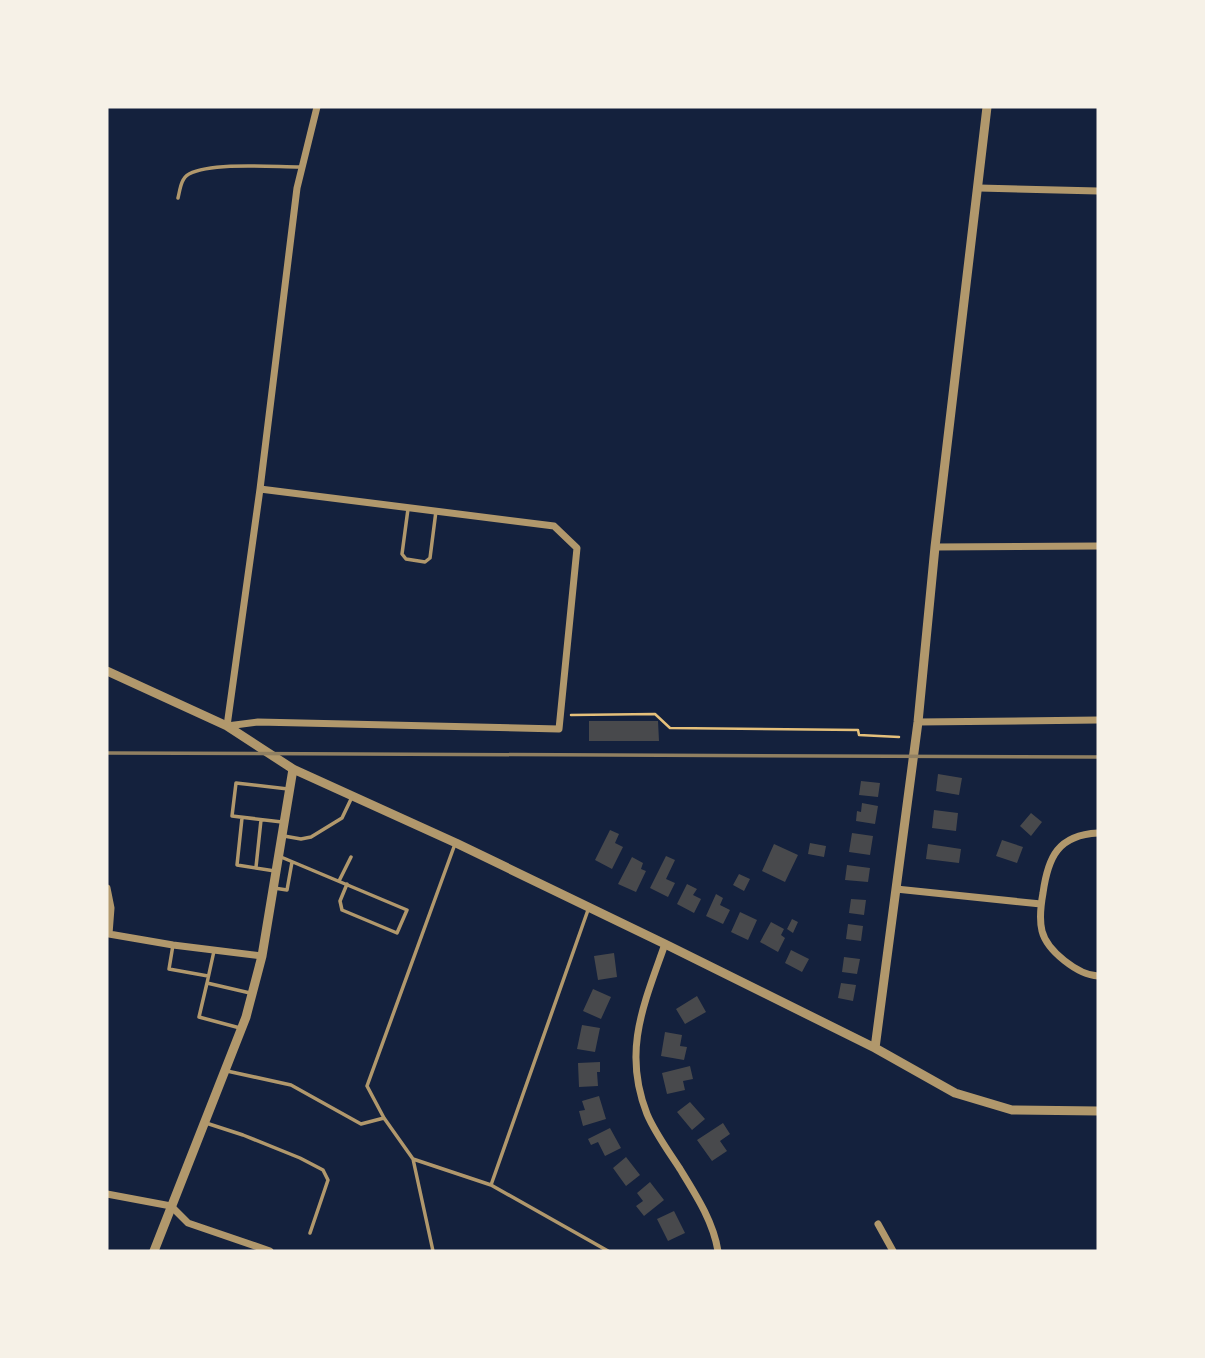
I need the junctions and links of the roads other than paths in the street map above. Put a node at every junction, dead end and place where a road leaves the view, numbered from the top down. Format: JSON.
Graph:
{"nodes":[{"id":1,"x":317,"y":107,"type":"edge"},
{"id":2,"x":987,"y":107,"type":"edge"},
{"id":3,"x":302,"y":167,"type":"junction"},
{"id":4,"x":979,"y":188,"type":"junction"},
{"id":5,"x":1098,"y":191,"type":"edge"},
{"id":6,"x":178,"y":198,"type":"dead end"},
{"id":7,"x":260,"y":489,"type":"junction"},
{"id":8,"x":409,"y":508,"type":"junction"},
{"id":9,"x":436,"y":511,"type":"junction"},
{"id":10,"x":935,"y":547,"type":"junction"},
{"id":11,"x":1098,"y":547,"type":"edge"},
{"id":12,"x":107,"y":671,"type":"edge"},
{"id":13,"x":1098,"y":720,"type":"edge"},
{"id":14,"x":918,"y":722,"type":"junction"},
{"id":15,"x":227,"y":726,"type":"junction"},
{"id":16,"x":293,"y":769,"type":"junction"},
{"id":17,"x":290,"y":789,"type":"junction"},
{"id":18,"x":353,"y":796,"type":"junction"},
{"id":19,"x":242,"y":818,"type":"junction"},
{"id":20,"x":261,"y":820,"type":"junction"},
{"id":21,"x":284,"y":822,"type":"junction"},
{"id":22,"x":1098,"y":833,"type":"edge"},
{"id":23,"x":282,"y":835,"type":"junction"},
{"id":24,"x":456,"y":843,"type":"junction"},
{"id":25,"x":279,"y":856,"type":"junction"},
{"id":26,"x":351,"y":857,"type":"dead end"},
{"id":27,"x":292,"y":862,"type":"junction"},
{"id":28,"x":256,"y":868,"type":"junction"},
{"id":29,"x":277,"y":871,"type":"junction"},
{"id":30,"x":339,"y":881,"type":"junction"},
{"id":31,"x":346,"y":884,"type":"junction"},
{"id":32,"x":107,"y":888,"type":"edge"},
{"id":33,"x":274,"y":888,"type":"junction"},
{"id":34,"x":896,"y":889,"type":"junction"},
{"id":35,"x":1041,"y":904,"type":"junction"},
{"id":36,"x":589,"y":907,"type":"junction"},
{"id":37,"x":665,"y":944,"type":"junction"},
{"id":38,"x":173,"y":945,"type":"junction"},
{"id":39,"x":214,"y":951,"type":"junction"},
{"id":40,"x":262,"y":956,"type":"junction"},
{"id":41,"x":208,"y":976,"type":"junction"},
{"id":42,"x":1098,"y":976,"type":"edge"},
{"id":43,"x":206,"y":983,"type":"junction"},
{"id":44,"x":253,"y":993,"type":"junction"},
{"id":45,"x":242,"y":1028,"type":"junction"},
{"id":46,"x":875,"y":1048,"type":"junction"},
{"id":47,"x":225,"y":1071,"type":"junction"},
{"id":48,"x":1098,"y":1111,"type":"edge"},
{"id":49,"x":384,"y":1118,"type":"junction"},
{"id":50,"x":204,"y":1122,"type":"junction"},
{"id":51,"x":413,"y":1159,"type":"junction"},
{"id":52,"x":491,"y":1185,"type":"junction"},
{"id":53,"x":107,"y":1194,"type":"edge"},
{"id":54,"x":171,"y":1206,"type":"junction"},
{"id":55,"x":878,"y":1224,"type":"dead end"},
{"id":56,"x":310,"y":1233,"type":"dead end"},
{"id":57,"x":154,"y":1251,"type":"edge"},
{"id":58,"x":270,"y":1251,"type":"edge"},
{"id":59,"x":433,"y":1251,"type":"edge"},
{"id":60,"x":608,"y":1251,"type":"edge"},
{"id":61,"x":718,"y":1251,"type":"edge"},
{"id":62,"x":892,"y":1251,"type":"edge"}],
"edges":[{"from":1,"to":3,"type":"street"},
{"from":2,"to":4,"type":"street"},
{"from":3,"to":6,"type":"lane"},
{"from":3,"to":7,"type":"street"},
{"from":4,"to":5,"type":"street"},
{"from":4,"to":10,"type":"street"},
{"from":7,"to":8,"type":"street"},
{"from":7,"to":15,"type":"street"},
{"from":8,"to":9,"type":"street"},
{"from":8,"to":9,"type":"lane"},
{"from":9,"to":15,"type":"street"},
{"from":10,"to":11,"type":"street"},
{"from":10,"to":14,"type":"street"},
{"from":12,"to":15,"type":"street"},
{"from":13,"to":14,"type":"street"},
{"from":14,"to":34,"type":"street"},
{"from":15,"to":16,"type":"street"},
{"from":16,"to":17,"type":"street"},
{"from":16,"to":18,"type":"street"},
{"from":17,"to":19,"type":"lane"},
{"from":17,"to":21,"type":"street"},
{"from":18,"to":23,"type":"lane"},
{"from":18,"to":24,"type":"street"},
{"from":19,"to":20,"type":"lane"},
{"from":19,"to":28,"type":"lane"},
{"from":20,"to":21,"type":"lane"},
{"from":20,"to":28,"type":"lane"},
{"from":21,"to":23,"type":"street"},
{"from":22,"to":35,"type":"street"},
{"from":23,"to":25,"type":"street"},
{"from":24,"to":36,"type":"street"},
{"from":24,"to":49,"type":"lane"},
{"from":25,"to":27,"type":"lane"},
{"from":25,"to":29,"type":"street"},
{"from":26,"to":30,"type":"lane"},
{"from":27,"to":30,"type":"lane"},
{"from":27,"to":33,"type":"lane"},
{"from":28,"to":29,"type":"lane"},
{"from":29,"to":33,"type":"street"},
{"from":30,"to":31,"type":"lane"},
{"from":31,"to":31,"type":"lane"},
{"from":32,"to":38,"type":"street"},
{"from":33,"to":40,"type":"street"},
{"from":34,"to":35,"type":"street"},
{"from":34,"to":46,"type":"street"},
{"from":35,"to":42,"type":"street"},
{"from":36,"to":37,"type":"street"},
{"from":36,"to":52,"type":"lane"},
{"from":37,"to":46,"type":"street"},
{"from":37,"to":61,"type":"street"},
{"from":38,"to":39,"type":"street"},
{"from":38,"to":41,"type":"lane"},
{"from":39,"to":40,"type":"street"},
{"from":39,"to":41,"type":"lane"},
{"from":40,"to":44,"type":"street"},
{"from":41,"to":43,"type":"lane"},
{"from":43,"to":44,"type":"lane"},
{"from":43,"to":45,"type":"lane"},
{"from":44,"to":45,"type":"street"},
{"from":45,"to":47,"type":"street"},
{"from":46,"to":48,"type":"street"},
{"from":47,"to":49,"type":"lane"},
{"from":47,"to":50,"type":"street"},
{"from":49,"to":51,"type":"lane"},
{"from":50,"to":54,"type":"street"},
{"from":50,"to":56,"type":"lane"},
{"from":51,"to":52,"type":"lane"},
{"from":51,"to":59,"type":"lane"},
{"from":52,"to":60,"type":"lane"},
{"from":53,"to":54,"type":"street"},
{"from":54,"to":57,"type":"street"},
{"from":54,"to":58,"type":"street"},
{"from":55,"to":62,"type":"street"}]}
